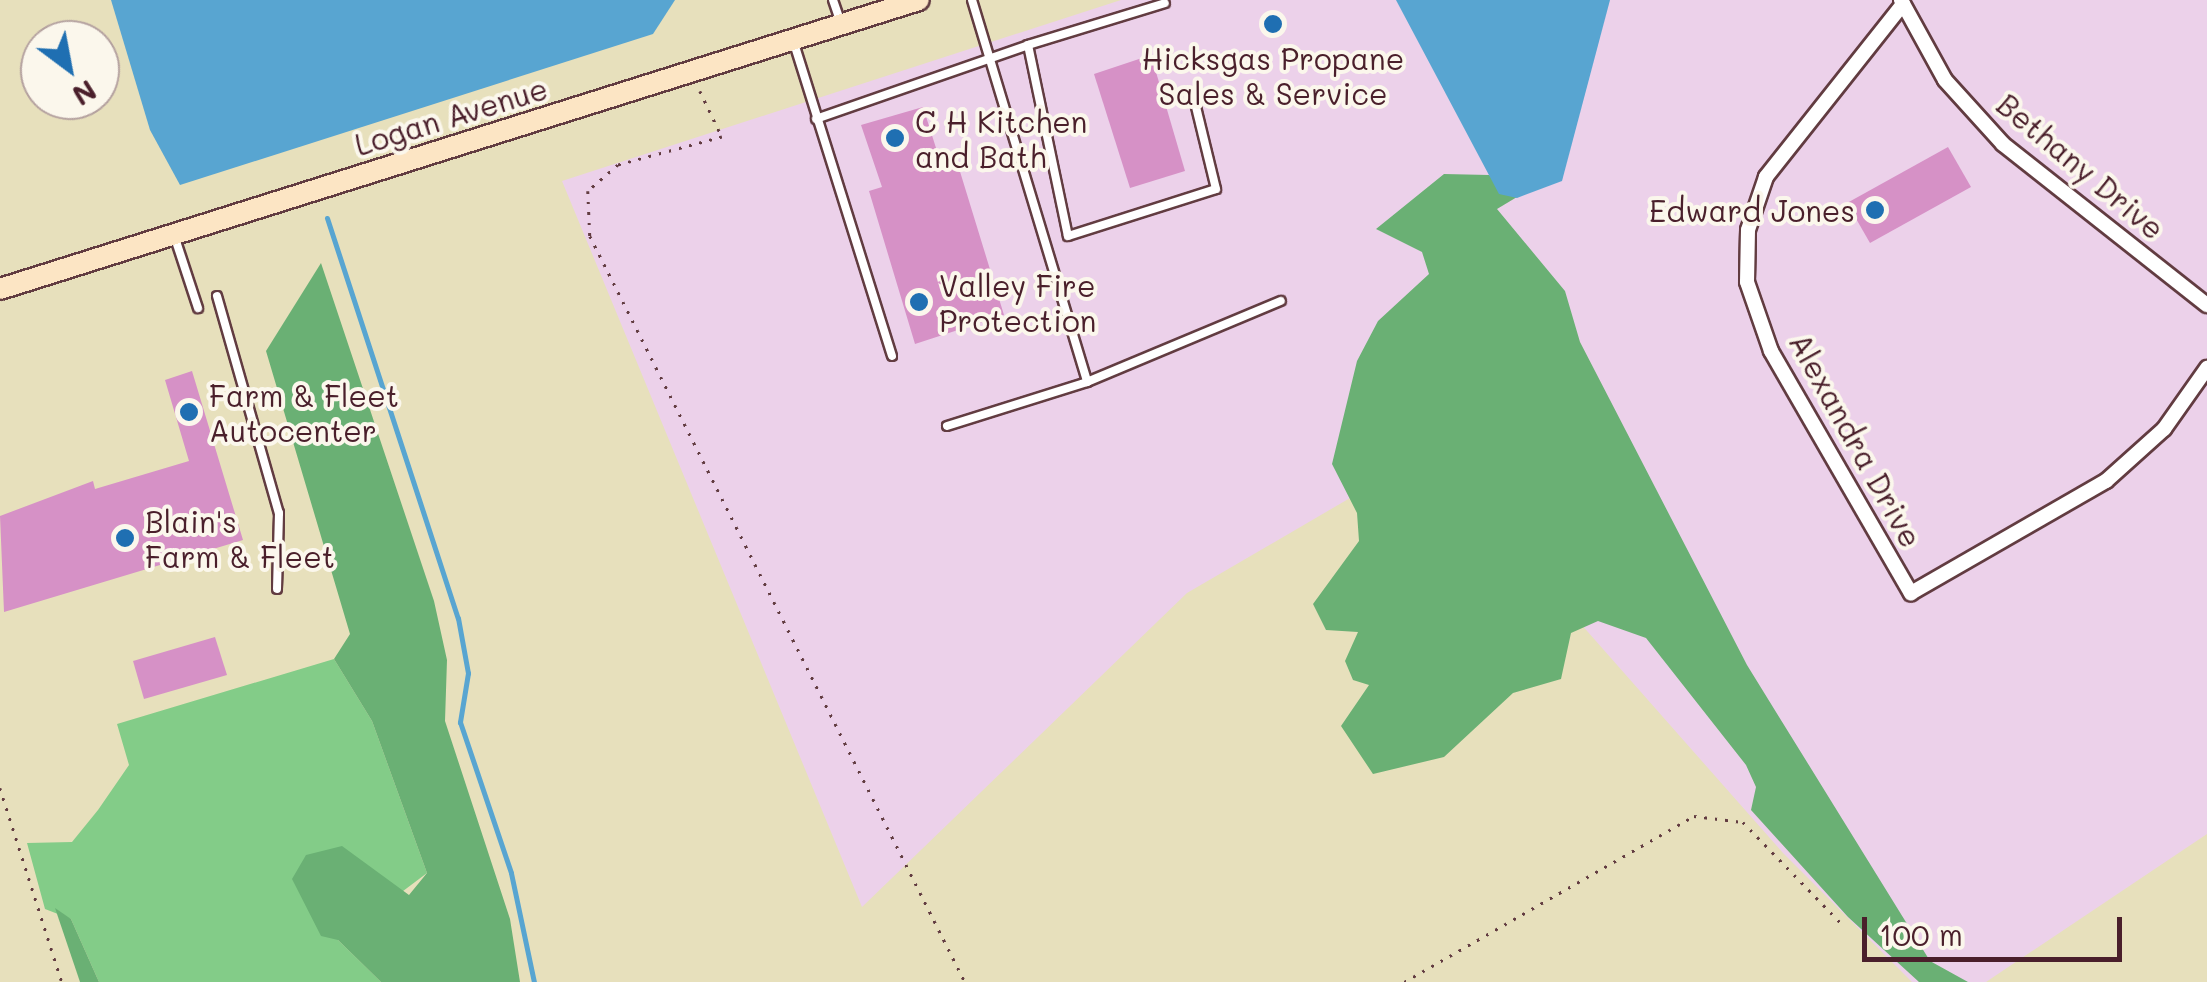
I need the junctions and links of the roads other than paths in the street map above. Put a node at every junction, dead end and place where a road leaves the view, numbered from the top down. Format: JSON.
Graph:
{"nodes":[{"id":1,"x":834,"y":0,"type":"edge"},
{"id":2,"x":920,"y":0,"type":"edge"},
{"id":3,"x":972,"y":0,"type":"edge"},
{"id":4,"x":1902,"y":1,"type":"edge"},
{"id":5,"x":1165,"y":3,"type":"dead end"},
{"id":6,"x":841,"y":24,"type":"junction"},
{"id":7,"x":793,"y":40,"type":"junction"},
{"id":8,"x":1028,"y":45,"type":"junction"},
{"id":9,"x":987,"y":55,"type":"junction"},
{"id":10,"x":1196,"y":107,"type":"dead end"},
{"id":11,"x":816,"y":118,"type":"junction"},
{"id":12,"x":174,"y":234,"type":"junction"},
{"id":13,"x":0,"y":289,"type":"edge"},
{"id":14,"x":217,"y":296,"type":"dead end"},
{"id":15,"x":1280,"y":300,"type":"dead end"},
{"id":16,"x":2207,"y":306,"type":"edge"},
{"id":17,"x":198,"y":308,"type":"dead end"},
{"id":18,"x":892,"y":356,"type":"dead end"},
{"id":19,"x":2207,"y":368,"type":"edge"},
{"id":20,"x":1087,"y":382,"type":"junction"},
{"id":21,"x":947,"y":426,"type":"dead end"},
{"id":22,"x":278,"y":589,"type":"dead end"}],
"edges":[{"from":1,"to":6,"type":"lane"},
{"from":2,"to":6,"type":"main road","name":"Logan Avenue"},
{"from":3,"to":9,"type":"lane"},
{"from":4,"to":16,"type":"street","name":"Bethany Drive"},
{"from":4,"to":19,"type":"street","name":"Alexandra Drive"},
{"from":5,"to":8,"type":"lane"},
{"from":6,"to":7,"type":"main road","name":"Logan Avenue"},
{"from":7,"to":11,"type":"lane"},
{"from":7,"to":12,"type":"main road","name":"Logan Avenue"},
{"from":8,"to":9,"type":"lane"},
{"from":8,"to":10,"type":"lane"},
{"from":9,"to":11,"type":"lane"},
{"from":9,"to":20,"type":"lane"},
{"from":11,"to":18,"type":"lane"},
{"from":12,"to":13,"type":"main road","name":"Logan Avenue"},
{"from":12,"to":17,"type":"lane"},
{"from":14,"to":22,"type":"lane"},
{"from":15,"to":20,"type":"lane"},
{"from":20,"to":21,"type":"lane"}]}
